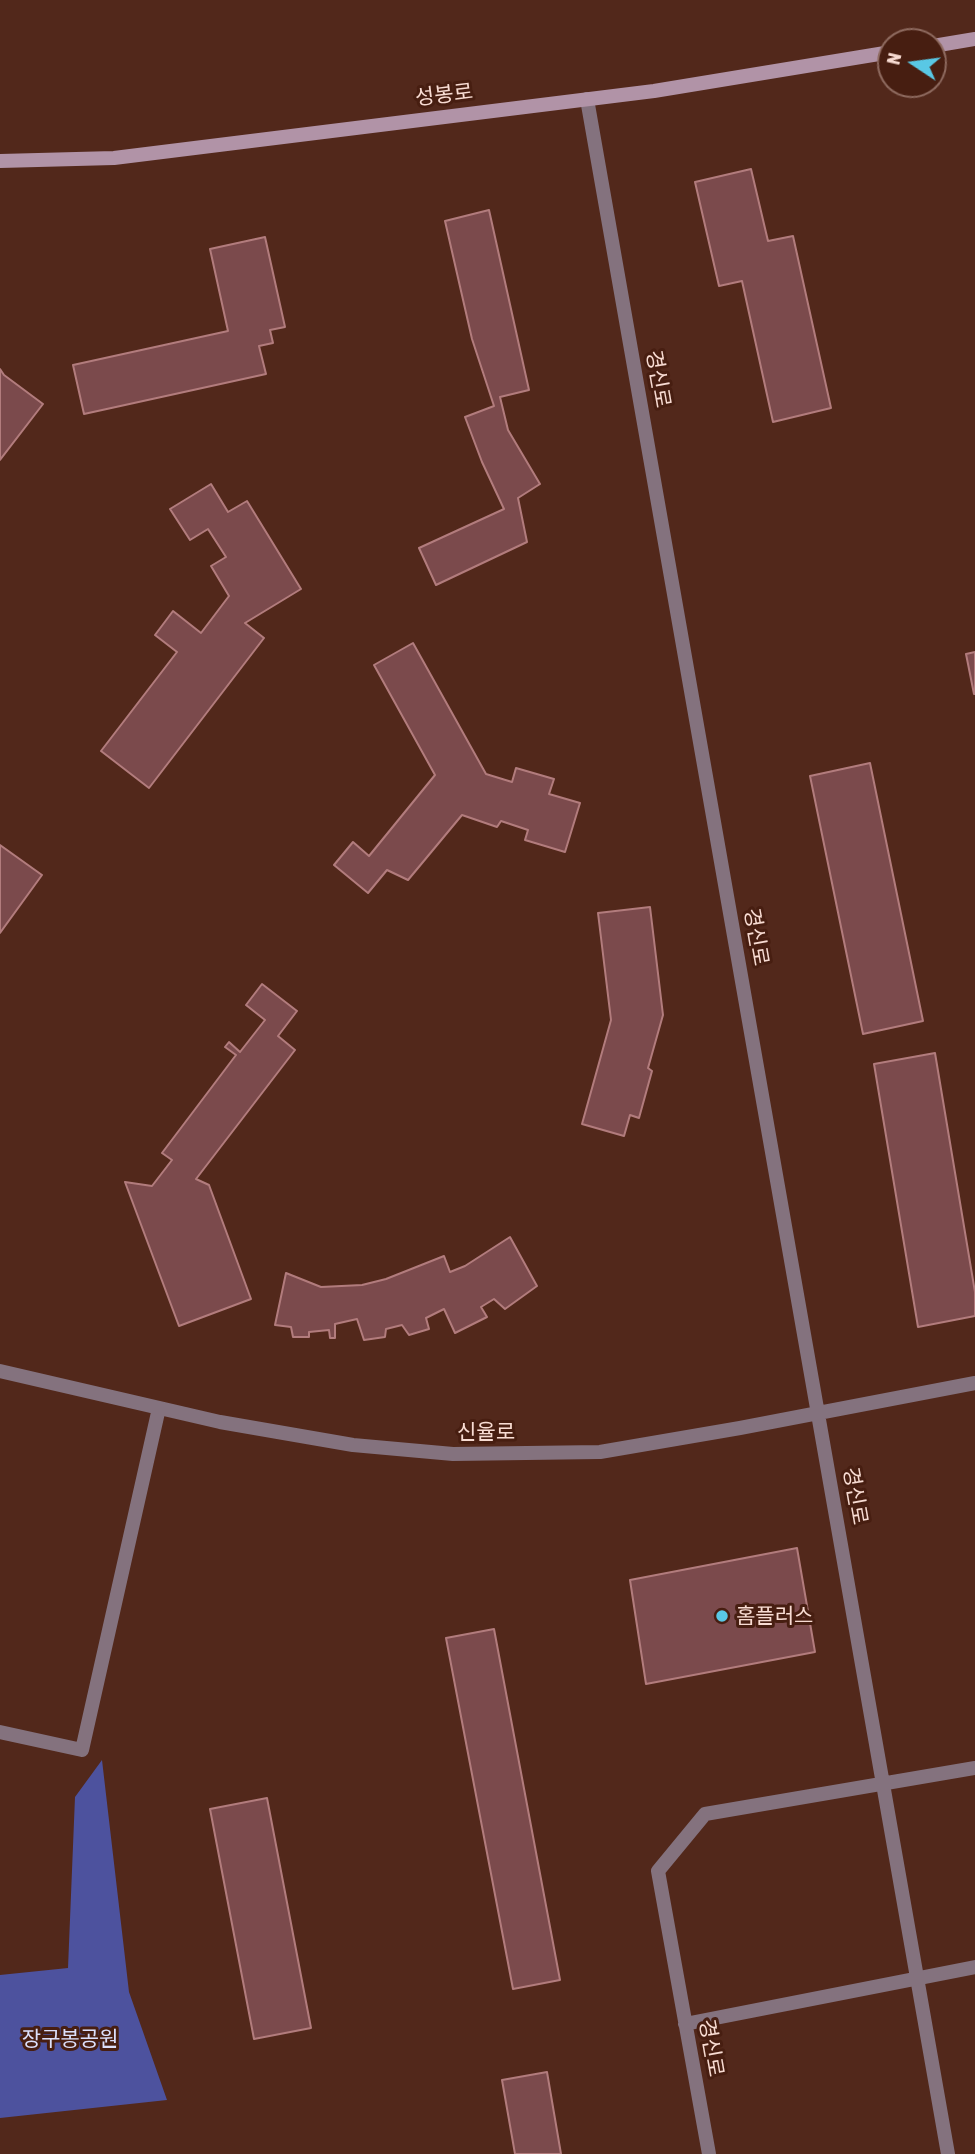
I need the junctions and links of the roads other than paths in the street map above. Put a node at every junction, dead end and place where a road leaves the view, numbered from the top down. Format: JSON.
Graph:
{"nodes":[{"id":1,"x":975,"y":39,"type":"edge"},
{"id":2,"x":947,"y":44,"type":"edge"},
{"id":3,"x":877,"y":54,"type":"edge"},
{"id":4,"x":587,"y":99,"type":"junction"},
{"id":5,"x":0,"y":161,"type":"edge"},
{"id":6,"x":0,"y":1371,"type":"edge"},
{"id":7,"x":975,"y":1383,"type":"edge"},
{"id":8,"x":159,"y":1408,"type":"junction"},
{"id":9,"x":819,"y":1412,"type":"junction"},
{"id":10,"x":0,"y":1732,"type":"edge"},
{"id":11,"x":975,"y":1768,"type":"edge"},
{"id":12,"x":883,"y":1784,"type":"junction"},
{"id":13,"x":975,"y":1967,"type":"edge"},
{"id":14,"x":917,"y":1978,"type":"junction"},
{"id":15,"x":685,"y":2024,"type":"junction"},
{"id":16,"x":709,"y":2154,"type":"edge"},
{"id":17,"x":948,"y":2154,"type":"edge"}],
"edges":[{"from":1,"to":2,"type":"street"},
{"from":3,"to":4,"type":"street","name":"성봉로"},
{"from":4,"to":5,"type":"street","name":"성봉로"},
{"from":4,"to":9,"type":"street","name":"경신로"},
{"from":6,"to":8,"type":"street","name":"신율로"},
{"from":7,"to":9,"type":"street","name":"신율로"},
{"from":8,"to":9,"type":"street","name":"신율로"},
{"from":8,"to":10,"type":"street"},
{"from":9,"to":12,"type":"street","name":"경신로"},
{"from":11,"to":12,"type":"street","name":"경신로"},
{"from":12,"to":14,"type":"street","name":"경신로"},
{"from":12,"to":15,"type":"street","name":"경신로"},
{"from":13,"to":14,"type":"street"},
{"from":14,"to":15,"type":"street"},
{"from":14,"to":17,"type":"street","name":"경신로"},
{"from":15,"to":16,"type":"street","name":"경신로"}]}
